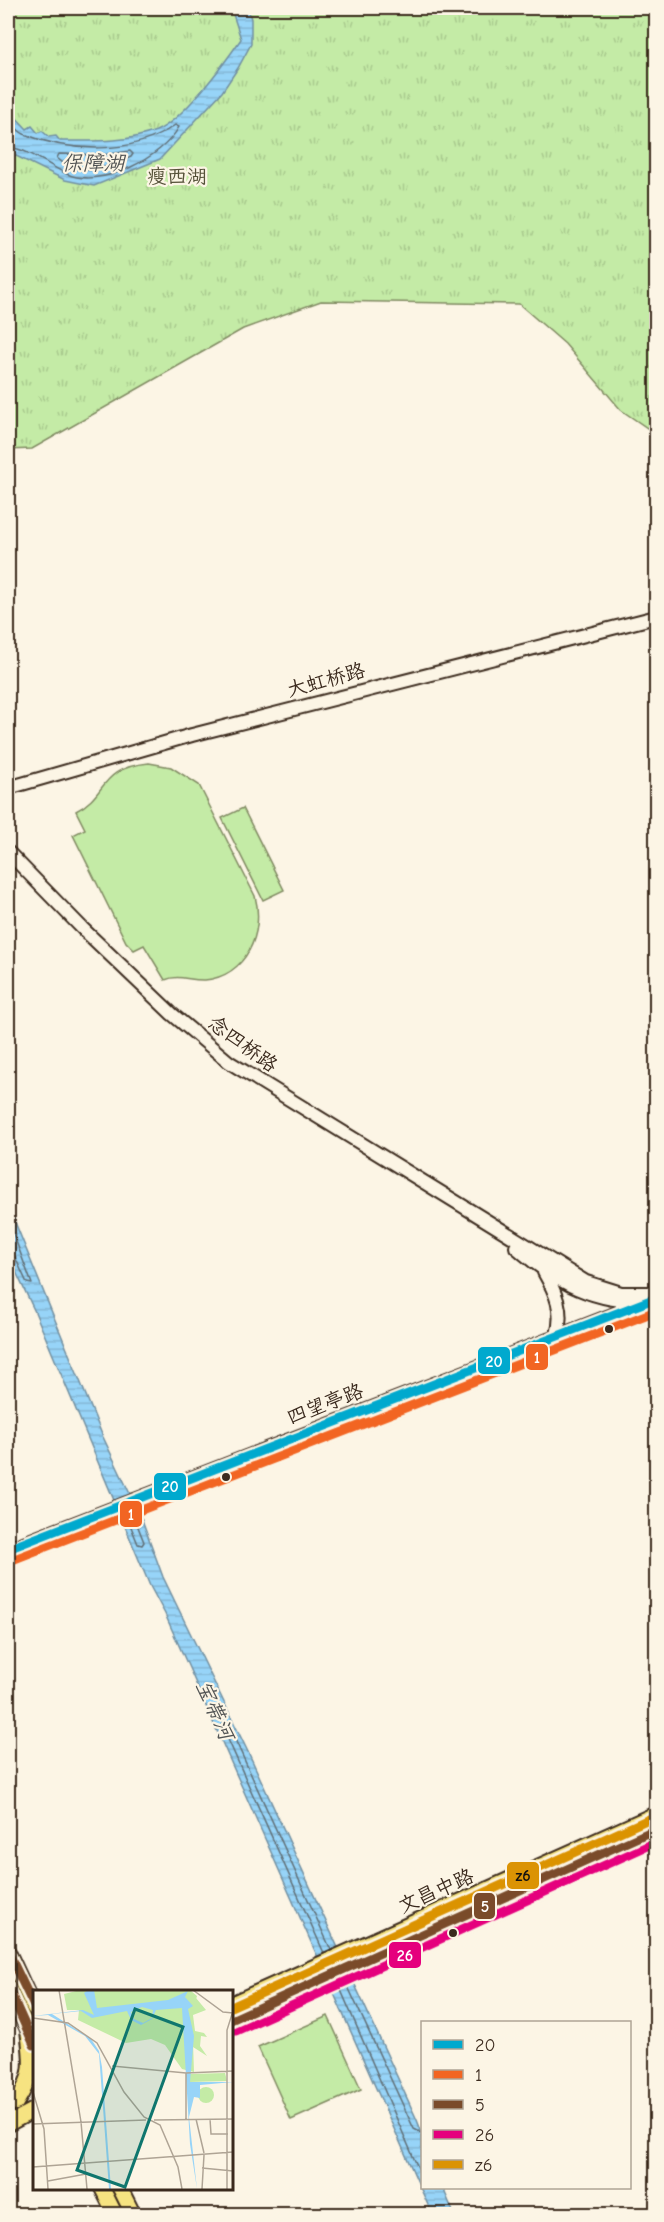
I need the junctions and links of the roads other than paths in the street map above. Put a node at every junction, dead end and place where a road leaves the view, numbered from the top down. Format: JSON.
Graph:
{"nodes":[{"id":1,"x":657,"y":617,"type":"edge"},
{"id":2,"x":8,"y":788,"type":"edge"},
{"id":3,"x":8,"y":852,"type":"edge"},
{"id":4,"x":490,"y":1224,"type":"junction"},
{"id":5,"x":543,"y":1271,"type":"junction"},
{"id":6,"x":657,"y":1293,"type":"edge"},
{"id":7,"x":653,"y":1301,"type":"edge"},
{"id":8,"x":557,"y":1335,"type":"junction"},
{"id":9,"x":8,"y":1549,"type":"edge"},
{"id":10,"x":657,"y":1814,"type":"edge"},
{"id":11,"x":657,"y":1829,"type":"edge"},
{"id":12,"x":8,"y":1952,"type":"edge"},
{"id":13,"x":8,"y":1987,"type":"edge"},
{"id":14,"x":232,"y":2004,"type":"edge"},
{"id":15,"x":33,"y":2006,"type":"edge"},
{"id":16,"x":232,"y":2020,"type":"edge"},
{"id":17,"x":28,"y":2030,"type":"junction"},
{"id":18,"x":33,"y":2042,"type":"edge"},
{"id":19,"x":33,"y":2094,"type":"edge"},
{"id":20,"x":12,"y":2105,"type":"edge"},
{"id":21,"x":33,"y":2111,"type":"edge"},
{"id":22,"x":33,"y":2121,"type":"edge"},
{"id":23,"x":12,"y":2122,"type":"edge"},
{"id":24,"x":103,"y":2189,"type":"edge"},
{"id":25,"x":121,"y":2189,"type":"edge"},
{"id":26,"x":115,"y":2214,"type":"edge"},
{"id":27,"x":133,"y":2214,"type":"edge"}],
"edges":[{"from":1,"to":2,"type":"street","name":"大虹桥路"},
{"from":3,"to":4,"type":"street","name":"念四桥路"},
{"from":4,"to":5,"type":"street","name":"念四桥路"},
{"from":4,"to":6,"type":"street","name":"念四桥路"},
{"from":5,"to":7,"type":"street","name":"念四桥路"},
{"from":5,"to":8,"type":"street"},
{"from":7,"to":8,"type":"street","name":"四望亭路"},
{"from":8,"to":9,"type":"street","name":"四望亭路"},
{"from":10,"to":14,"type":"main road","name":"文昌中路"},
{"from":11,"to":16,"type":"main road","name":"文昌中路"},
{"from":12,"to":15,"type":"main road"},
{"from":13,"to":17,"type":"main road"},
{"from":17,"to":18,"type":"main road"},
{"from":17,"to":20,"type":"main road"},
{"from":19,"to":20,"type":"main road"},
{"from":21,"to":23,"type":"main road"},
{"from":22,"to":23,"type":"main road"},
{"from":24,"to":26,"type":"main road"},
{"from":25,"to":27,"type":"main road"}]}
